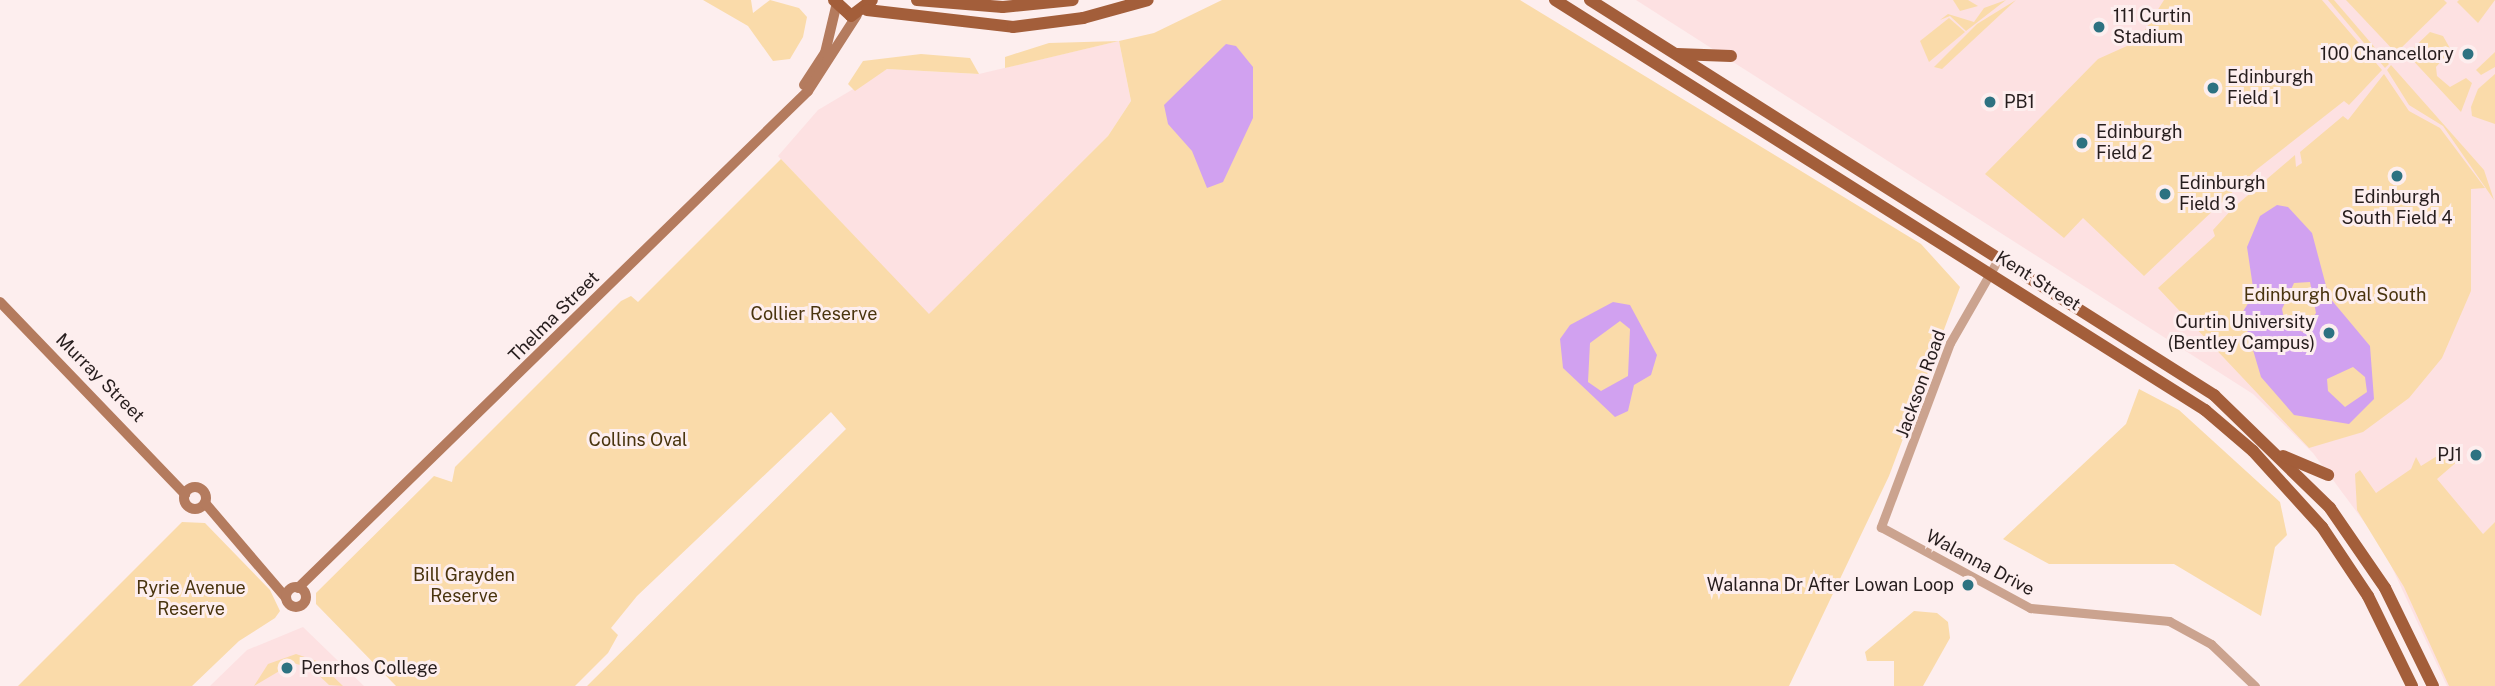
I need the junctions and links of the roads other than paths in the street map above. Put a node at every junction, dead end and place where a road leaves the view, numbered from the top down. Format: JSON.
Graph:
{"nodes":[{"id":1,"x":917,"y":0,"type":"edge"},
{"id":2,"x":1073,"y":0,"type":"edge"},
{"id":3,"x":1148,"y":0,"type":"edge"},
{"id":4,"x":1555,"y":0,"type":"edge"},
{"id":5,"x":1590,"y":0,"type":"edge"},
{"id":6,"x":833,"y":3,"type":"edge"},
{"id":7,"x":865,"y":8,"type":"edge"},
{"id":8,"x":1676,"y":54,"type":"junction"},
{"id":9,"x":1731,"y":56,"type":"dead end"},
{"id":10,"x":795,"y":102,"type":"junction"},
{"id":11,"x":2000,"y":256,"type":"junction"},
{"id":12,"x":1990,"y":272,"type":"junction"},
{"id":13,"x":0,"y":302,"type":"edge"},
{"id":14,"x":2282,"y":456,"type":"junction"},
{"id":15,"x":2328,"y":475,"type":"dead end"},
{"id":16,"x":175,"y":478,"type":"junction"},
{"id":17,"x":195,"y":487,"type":"junction"},
{"id":18,"x":185,"y":494,"type":"junction"},
{"id":19,"x":202,"y":506,"type":"junction"},
{"id":20,"x":1881,"y":527,"type":"joint"},
{"id":21,"x":266,"y":570,"type":"junction"},
{"id":22,"x":300,"y":591,"type":"junction"},
{"id":23,"x":286,"y":598,"type":"junction"},
{"id":24,"x":2255,"y":686,"type":"edge"},
{"id":25,"x":2412,"y":686,"type":"edge"},
{"id":26,"x":2433,"y":686,"type":"edge"}],
"edges":[{"from":1,"to":2,"type":"main road"},
{"from":3,"to":7,"type":"main road"},
{"from":4,"to":12,"type":"main road","name":"Kent Street"},
{"from":5,"to":8,"type":"main road","name":"Kent Street"},
{"from":6,"to":7,"type":"main road"},
{"from":6,"to":10,"type":"main road","name":"Thelma Street"},
{"from":7,"to":10,"type":"main road","name":"Thelma Street"},
{"from":8,"to":9,"type":"main road"},
{"from":8,"to":11,"type":"main road","name":"Kent Street"},
{"from":10,"to":22,"type":"main road","name":"Thelma Street"},
{"from":11,"to":12,"type":"street","name":"Jackson Road"},
{"from":11,"to":14,"type":"main road","name":"Kent Street"},
{"from":12,"to":20,"type":"street","name":"Jackson Road"},
{"from":12,"to":25,"type":"main road","name":"Kent Street"},
{"from":13,"to":16,"type":"main road","name":"Murray Street"},
{"from":14,"to":15,"type":"main road"},
{"from":14,"to":26,"type":"main road","name":"Kent Street"},
{"from":16,"to":17,"type":"main road","name":"Murray Street"},
{"from":16,"to":18,"type":"main road","name":"Murray Street"},
{"from":17,"to":18,"type":"main road"},
{"from":17,"to":19,"type":"main road"},
{"from":18,"to":19,"type":"main road","name":"Murray Street"},
{"from":19,"to":21,"type":"main road"},
{"from":20,"to":24,"type":"street","name":"Walanna Drive"},
{"from":21,"to":22,"type":"main road"},
{"from":21,"to":23,"type":"main road"},
{"from":22,"to":23,"type":"main road","name":"Thelma Street"},
{"from":22,"to":23,"type":"main road"}]}
